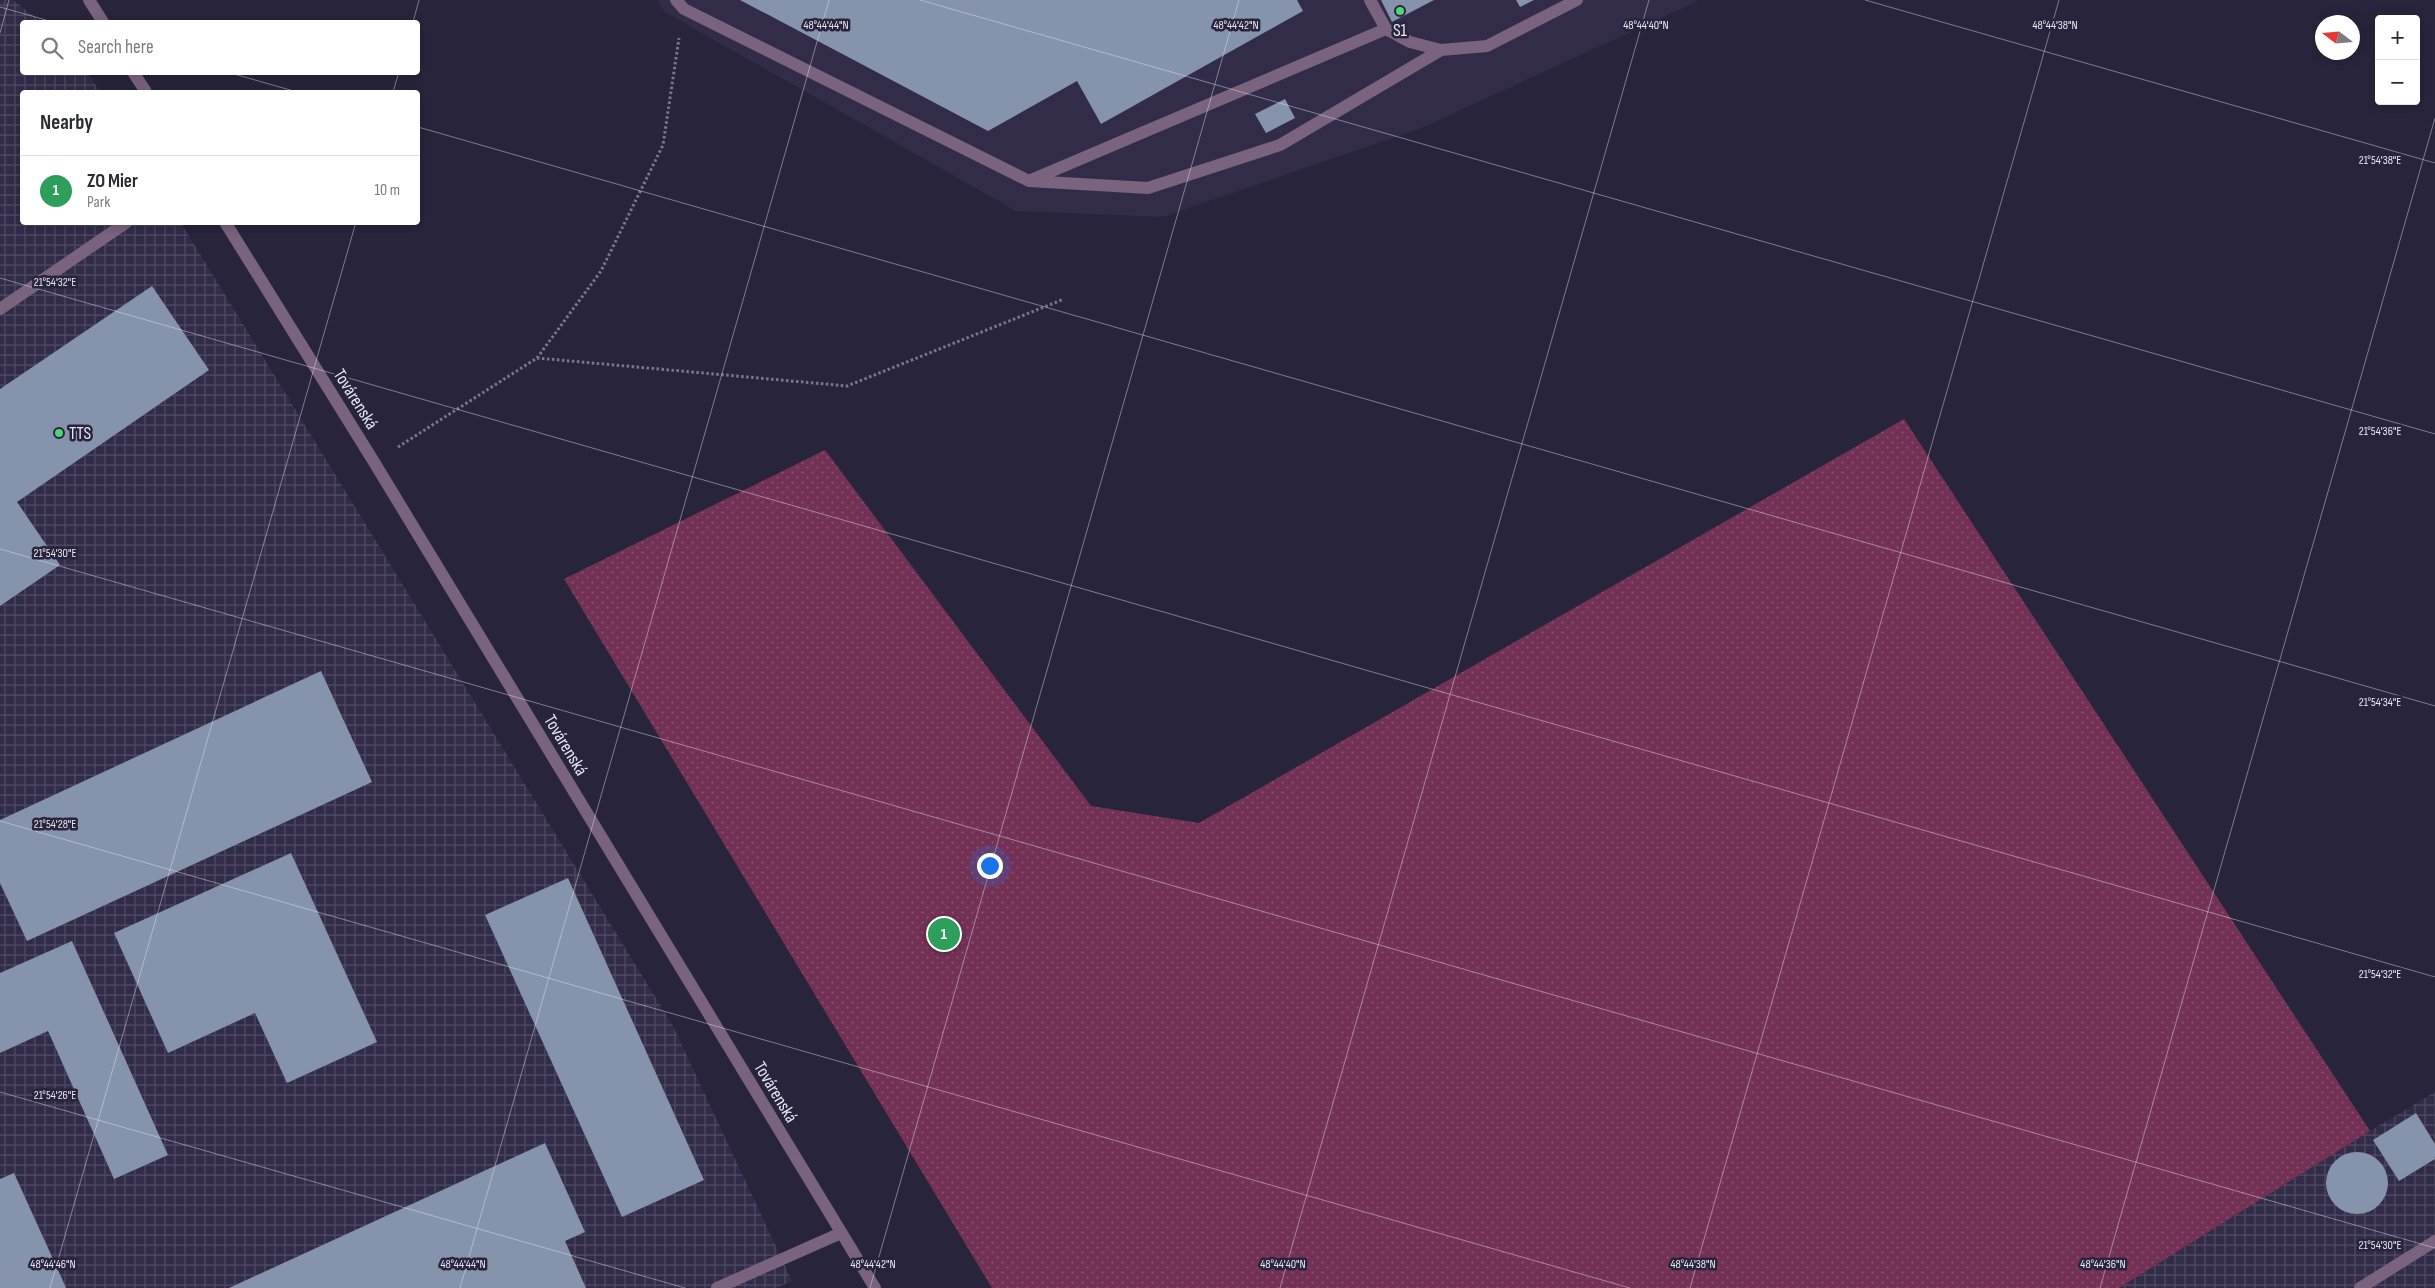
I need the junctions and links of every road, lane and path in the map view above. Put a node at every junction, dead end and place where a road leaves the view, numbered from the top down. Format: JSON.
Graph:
{"nodes":[{"id":1,"x":89,"y":0,"type":"edge"},
{"id":2,"x":1370,"y":0,"type":"edge"},
{"id":3,"x":1578,"y":0,"type":"edge"},
{"id":4,"x":680,"y":5,"type":"edge"},
{"id":5,"x":102,"y":20,"type":"edge"},
{"id":6,"x":1386,"y":29,"type":"junction"},
{"id":7,"x":1441,"y":50,"type":"junction"},
{"id":8,"x":135,"y":75,"type":"edge"},
{"id":9,"x":145,"y":90,"type":"edge"},
{"id":10,"x":1029,"y":181,"type":"junction"},
{"id":11,"x":123,"y":225,"type":"edge"},
{"id":12,"x":227,"y":225,"type":"edge"},
{"id":13,"x":1064,"y":299,"type":"dead end"},
{"id":14,"x":0,"y":309,"type":"edge"},
{"id":15,"x":537,"y":358,"type":"junction"},
{"id":16,"x":374,"y":462,"type":"junction"},
{"id":17,"x":841,"y":1233,"type":"junction"},
{"id":18,"x":2435,"y":1241,"type":"edge"},
{"id":19,"x":717,"y":1288,"type":"edge"},
{"id":20,"x":874,"y":1288,"type":"edge"},
{"id":21,"x":2360,"y":1288,"type":"edge"}],
"edges":[{"from":1,"to":5,"type":"lane"},
{"from":2,"to":6,"type":"lane"},
{"from":3,"to":7,"type":"lane"},
{"from":4,"to":10,"type":"lane"},
{"from":4,"to":15,"type":"path"},
{"from":6,"to":7,"type":"lane"},
{"from":6,"to":10,"type":"lane"},
{"from":7,"to":10,"type":"lane"},
{"from":8,"to":9,"type":"lane"},
{"from":11,"to":14,"type":"lane"},
{"from":12,"to":16,"type":"lane","name":"Továrenská"},
{"from":13,"to":15,"type":"path"},
{"from":15,"to":16,"type":"path"},
{"from":16,"to":17,"type":"lane","name":"Továrenská"},
{"from":17,"to":19,"type":"lane"},
{"from":17,"to":20,"type":"lane","name":"Továrenská"},
{"from":18,"to":21,"type":"lane"}]}
